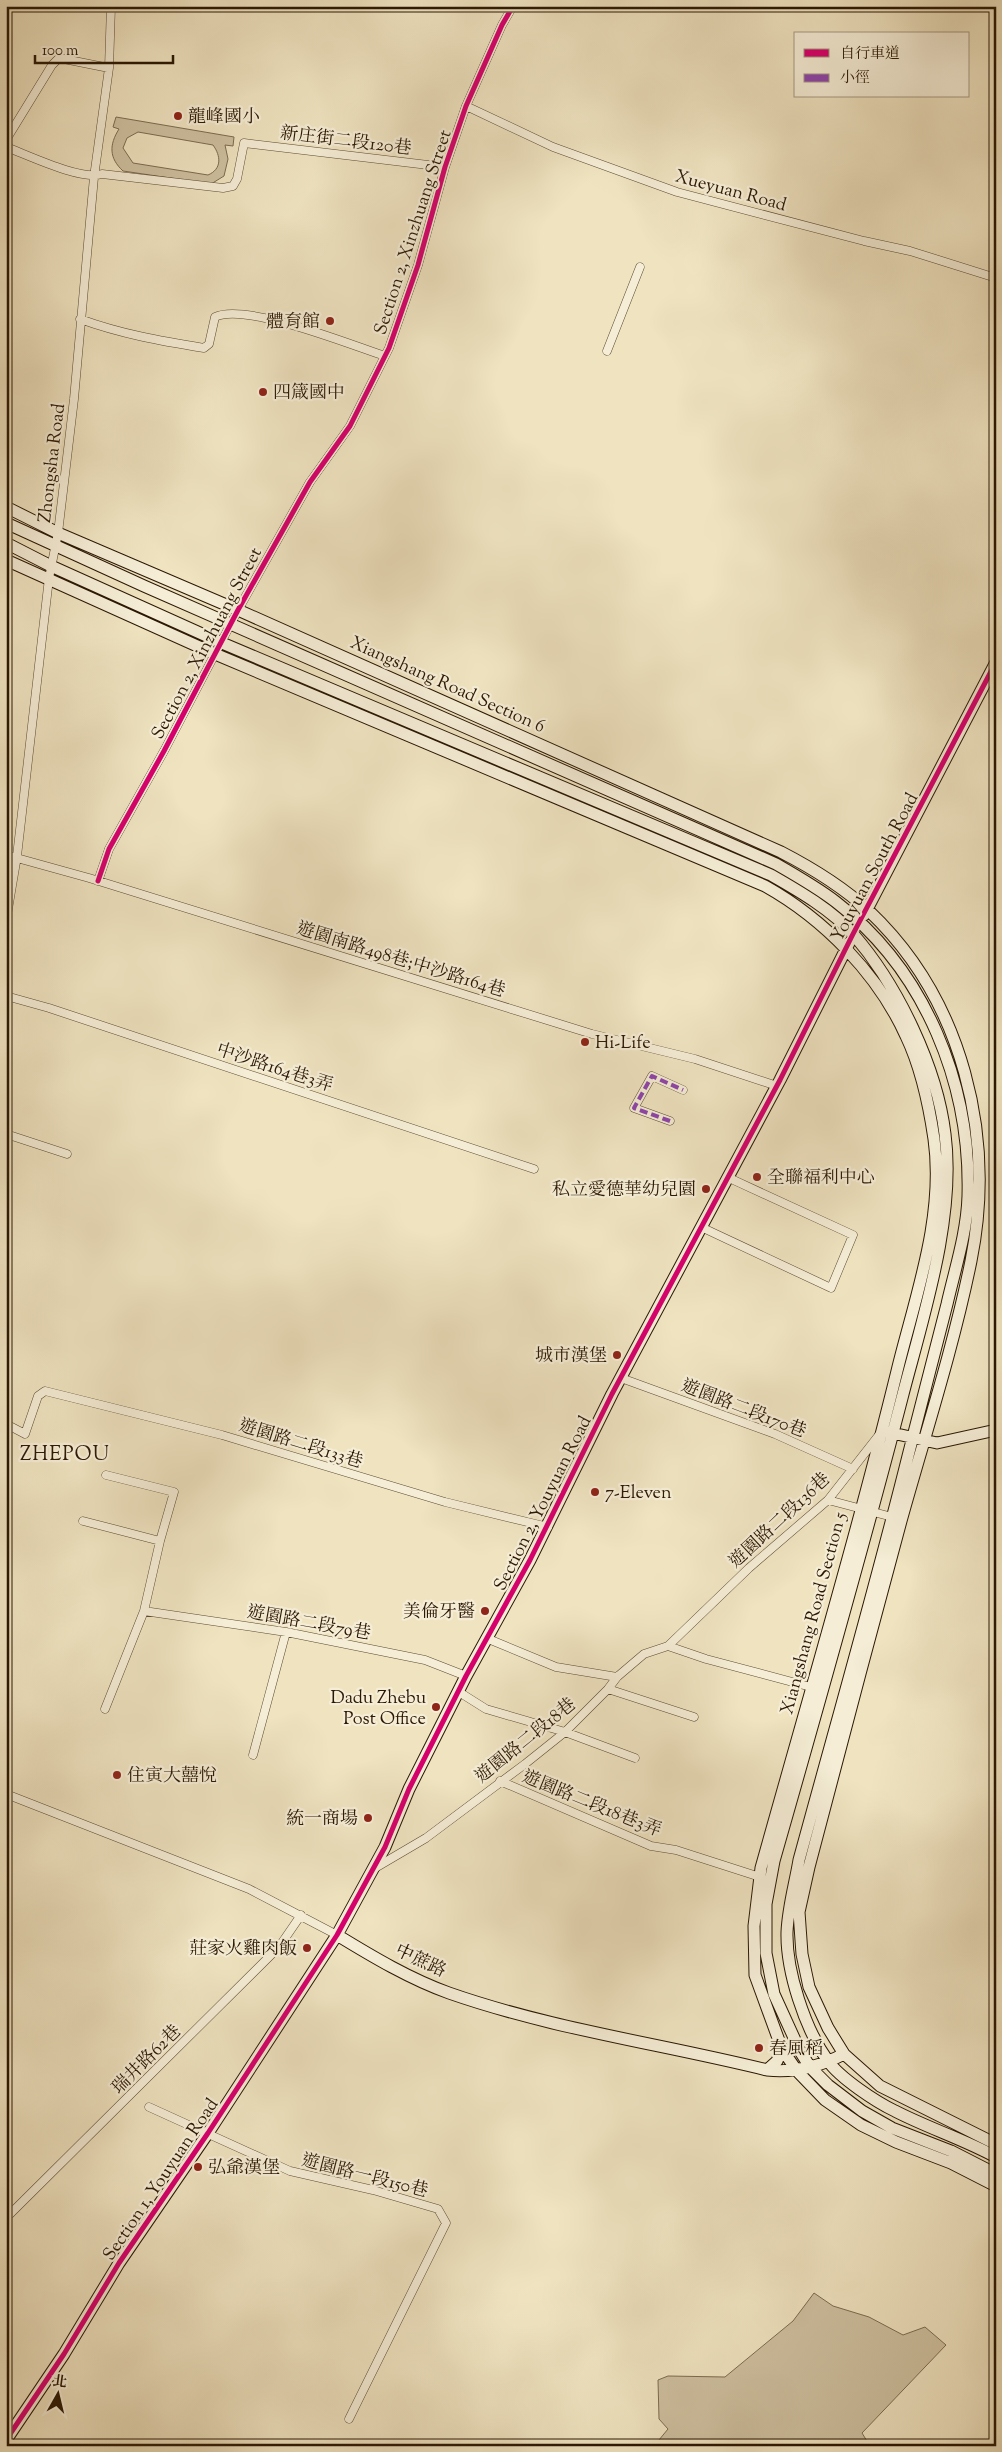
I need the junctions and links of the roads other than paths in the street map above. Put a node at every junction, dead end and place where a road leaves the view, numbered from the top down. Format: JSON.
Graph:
{"nodes":[{"id":1,"x":112,"y":6,"type":"edge"},
{"id":2,"x":513,"y":6,"type":"edge"},
{"id":3,"x":109,"y":68,"type":"junction"},
{"id":4,"x":466,"y":106,"type":"junction"},
{"id":5,"x":6,"y":140,"type":"edge"},
{"id":6,"x":6,"y":147,"type":"edge"},
{"id":7,"x":445,"y":167,"type":"junction"},
{"id":8,"x":94,"y":176,"type":"junction"},
{"id":9,"x":640,"y":267,"type":"dead end"},
{"id":10,"x":996,"y":278,"type":"edge"},
{"id":11,"x":80,"y":319,"type":"junction"},
{"id":12,"x":606,"y":352,"type":"dead end"},
{"id":13,"x":385,"y":356,"type":"junction"},
{"id":14,"x":6,"y":507,"type":"edge"},
{"id":15,"x":6,"y":522,"type":"edge"},
{"id":16,"x":58,"y":533,"type":"junction"},
{"id":17,"x":6,"y":543,"type":"edge"},
{"id":18,"x":56,"y":546,"type":"junction"},
{"id":19,"x":6,"y":560,"type":"edge"},
{"id":20,"x":50,"y":572,"type":"junction"},
{"id":21,"x":238,"y":610,"type":"junction"},
{"id":22,"x":231,"y":624,"type":"junction"},
{"id":23,"x":222,"y":643,"type":"junction"},
{"id":24,"x":215,"y":654,"type":"junction"},
{"id":25,"x":996,"y":662,"type":"edge"},
{"id":26,"x":6,"y":855,"type":"edge"},
{"id":27,"x":17,"y":856,"type":"junction"},
{"id":28,"x":98,"y":881,"type":"junction"},
{"id":29,"x":867,"y":910,"type":"junction"},
{"id":30,"x":6,"y":921,"type":"edge"},
{"id":31,"x":859,"y":922,"type":"junction"},
{"id":32,"x":853,"y":934,"type":"junction"},
{"id":33,"x":846,"y":948,"type":"junction"},
{"id":34,"x":6,"y":996,"type":"edge"},
{"id":35,"x":777,"y":1086,"type":"junction"},
{"id":36,"x":683,"y":1090,"type":"dead end"},
{"id":37,"x":670,"y":1121,"type":"dead end"},
{"id":38,"x":6,"y":1134,"type":"edge"},
{"id":39,"x":67,"y":1154,"type":"dead end"},
{"id":40,"x":534,"y":1168,"type":"dead end"},
{"id":41,"x":727,"y":1178,"type":"junction"},
{"id":42,"x":702,"y":1227,"type":"junction"},
{"id":43,"x":621,"y":1378,"type":"junction"},
{"id":44,"x":6,"y":1424,"type":"edge"},
{"id":45,"x":996,"y":1430,"type":"edge"},
{"id":46,"x":888,"y":1432,"type":"junction"},
{"id":47,"x":913,"y":1439,"type":"junction"},
{"id":48,"x":925,"y":1442,"type":"junction"},
{"id":49,"x":853,"y":1469,"type":"junction"},
{"id":50,"x":106,"y":1475,"type":"dead end"},
{"id":51,"x":828,"y":1500,"type":"junction"},
{"id":52,"x":860,"y":1508,"type":"junction"},
{"id":53,"x":873,"y":1511,"type":"junction"},
{"id":54,"x":897,"y":1518,"type":"junction"},
{"id":55,"x":83,"y":1521,"type":"dead end"},
{"id":56,"x":548,"y":1527,"type":"junction"},
{"id":57,"x":160,"y":1541,"type":"junction"},
{"id":58,"x":709,"y":1605,"type":"joint"},
{"id":59,"x":144,"y":1611,"type":"junction"},
{"id":60,"x":286,"y":1632,"type":"junction"},
{"id":61,"x":486,"y":1638,"type":"junction"},
{"id":62,"x":668,"y":1646,"type":"junction"},
{"id":63,"x":466,"y":1676,"type":"junction"},
{"id":64,"x":617,"y":1677,"type":"junction"},
{"id":65,"x":811,"y":1686,"type":"junction"},
{"id":66,"x":608,"y":1689,"type":"junction"},
{"id":67,"x":459,"y":1692,"type":"junction"},
{"id":68,"x":105,"y":1709,"type":"dead end"},
{"id":69,"x":694,"y":1717,"type":"dead end"},
{"id":70,"x":565,"y":1732,"type":"junction"},
{"id":71,"x":253,"y":1755,"type":"dead end"},
{"id":72,"x":635,"y":1758,"type":"dead end"},
{"id":73,"x":500,"y":1781,"type":"junction"},
{"id":74,"x":6,"y":1794,"type":"edge"},
{"id":75,"x":373,"y":1869,"type":"junction"},
{"id":76,"x":760,"y":1877,"type":"junction"},
{"id":77,"x":301,"y":1915,"type":"junction"},
{"id":78,"x":338,"y":1935,"type":"junction"},
{"id":79,"x":782,"y":2049,"type":"junction"},
{"id":80,"x":844,"y":2054,"type":"junction"},
{"id":81,"x":828,"y":2062,"type":"junction"},
{"id":82,"x":810,"y":2067,"type":"junction"},
{"id":83,"x":767,"y":2070,"type":"junction"},
{"id":84,"x":797,"y":2071,"type":"junction"},
{"id":85,"x":149,"y":2107,"type":"dead end"},
{"id":86,"x":208,"y":2133,"type":"junction"},
{"id":87,"x":996,"y":2144,"type":"edge"},
{"id":88,"x":996,"y":2157,"type":"edge"},
{"id":89,"x":996,"y":2174,"type":"edge"},
{"id":90,"x":996,"y":2186,"type":"edge"},
{"id":91,"x":6,"y":2218,"type":"edge"},
{"id":92,"x":349,"y":2419,"type":"dead end"},
{"id":93,"x":6,"y":2440,"type":"edge"}],
"edges":[{"from":1,"to":3,"type":"street","name":"Zhongsha Road"},
{"from":2,"to":4,"type":"street","name":"Section 2, Xinzhuang Street"},
{"from":3,"to":5,"type":"street"},
{"from":3,"to":8,"type":"street","name":"Zhongsha Road"},
{"from":4,"to":7,"type":"street","name":"Section 2, Xinzhuang Street"},
{"from":4,"to":10,"type":"street","name":"Xueyuan Road"},
{"from":6,"to":8,"type":"street"},
{"from":7,"to":8,"type":"street","name":"新庄街二段120巷"},
{"from":7,"to":13,"type":"street","name":"Section 2, Xinzhuang Street"},
{"from":8,"to":11,"type":"street","name":"Zhongsha Road"},
{"from":9,"to":12,"type":"street"},
{"from":11,"to":13,"type":"street"},
{"from":11,"to":16,"type":"street","name":"Zhongsha Road"},
{"from":13,"to":21,"type":"street","name":"Section 2, Xinzhuang Street"},
{"from":14,"to":16,"type":"main road","name":"Xiangshang Road Section 6"},
{"from":15,"to":18,"type":"main road","name":"Xiangshang Road Section 6"},
{"from":16,"to":18,"type":"street","name":"Zhongsha Road"},
{"from":16,"to":21,"type":"main road","name":"Xiangshang Road Section 6"},
{"from":17,"to":20,"type":"main road"},
{"from":18,"to":20,"type":"street","name":"Zhongsha Road"},
{"from":18,"to":22,"type":"main road","name":"Xiangshang Road Section 6"},
{"from":19,"to":20,"type":"main road"},
{"from":20,"to":23,"type":"main road"},
{"from":20,"to":24,"type":"main road"},
{"from":20,"to":27,"type":"street","name":"Zhongsha Road"},
{"from":21,"to":22,"type":"street","name":"Section 2, Xinzhuang Street"},
{"from":21,"to":29,"type":"main road","name":"Xiangshang Road Section 6"},
{"from":22,"to":23,"type":"street","name":"Section 2, Xinzhuang Street"},
{"from":22,"to":31,"type":"main road","name":"Xiangshang Road Section 6"},
{"from":23,"to":24,"type":"street","name":"Section 2, Xinzhuang Street"},
{"from":23,"to":32,"type":"main road"},
{"from":24,"to":28,"type":"street","name":"Section 2, Xinzhuang Street"},
{"from":24,"to":33,"type":"main road"},
{"from":25,"to":29,"type":"main road","name":"Youyuan South Road"},
{"from":26,"to":27,"type":"street","name":"遊園南路498巷;中沙路164巷"},
{"from":27,"to":28,"type":"street","name":"遊園南路498巷;中沙路164巷"},
{"from":27,"to":30,"type":"street","name":"Zhongsha Road"},
{"from":28,"to":35,"type":"street","name":"遊園南路498巷;中沙路164巷"},
{"from":29,"to":31,"type":"main road","name":"Youyuan South Road"},
{"from":29,"to":48,"type":"main road"},
{"from":31,"to":32,"type":"main road","name":"Youyuan South Road"},
{"from":31,"to":47,"type":"main road"},
{"from":32,"to":33,"type":"main road","name":"Youyuan South Road"},
{"from":32,"to":46,"type":"main road","name":"Xiangshang Road Section 5"},
{"from":33,"to":35,"type":"main road","name":"Youyuan South Road"},
{"from":33,"to":46,"type":"main road","name":"Xiangshang Road Section 5"},
{"from":34,"to":40,"type":"street","name":"中沙路164巷3弄"},
{"from":35,"to":41,"type":"main road","name":"Section 2, Youyuan Road"},
{"from":36,"to":37,"type":"street"},
{"from":38,"to":39,"type":"street"},
{"from":41,"to":42,"type":"main road","name":"Section 2, Youyuan Road"},
{"from":41,"to":42,"type":"street"},
{"from":42,"to":43,"type":"main road","name":"Section 2, Youyuan Road"},
{"from":43,"to":49,"type":"street","name":"遊園路二段170巷"},
{"from":43,"to":56,"type":"main road","name":"Section 2, Youyuan Road"},
{"from":44,"to":56,"type":"street","name":"遊園路二段133巷"},
{"from":45,"to":48,"type":"main road"},
{"from":46,"to":47,"type":"main road"},
{"from":46,"to":49,"type":"street","name":"遊園路二段136巷"},
{"from":46,"to":52,"type":"main road","name":"Xiangshang Road Section 5"},
{"from":46,"to":53,"type":"main road","name":"Xiangshang Road Section 5"},
{"from":47,"to":48,"type":"main road"},
{"from":47,"to":54,"type":"main road"},
{"from":48,"to":54,"type":"main road"},
{"from":49,"to":51,"type":"street","name":"遊園路二段136巷"},
{"from":50,"to":57,"type":"street"},
{"from":51,"to":52,"type":"street"},
{"from":51,"to":58,"type":"street","name":"遊園路二段136巷"},
{"from":52,"to":53,"type":"street"},
{"from":52,"to":65,"type":"main road","name":"Xiangshang Road Section 5"},
{"from":53,"to":54,"type":"street"},
{"from":53,"to":82,"type":"main road","name":"Xiangshang Road Section 5"},
{"from":54,"to":80,"type":"main road"},
{"from":54,"to":81,"type":"main road"},
{"from":55,"to":57,"type":"street"},
{"from":56,"to":61,"type":"main road","name":"Section 2, Youyuan Road"},
{"from":57,"to":59,"type":"street"},
{"from":58,"to":62,"type":"street","name":"遊園路二段18巷"},
{"from":59,"to":60,"type":"street","name":"遊園路二段79巷"},
{"from":59,"to":68,"type":"street"},
{"from":60,"to":63,"type":"street","name":"遊園路二段79巷"},
{"from":60,"to":71,"type":"street"},
{"from":61,"to":63,"type":"main road","name":"Section 2, Youyuan Road"},
{"from":61,"to":64,"type":"street"},
{"from":62,"to":64,"type":"street","name":"遊園路二段18巷"},
{"from":62,"to":65,"type":"street"},
{"from":63,"to":67,"type":"main road","name":"Section 2, Youyuan Road"},
{"from":64,"to":66,"type":"street","name":"遊園路二段18巷"},
{"from":65,"to":76,"type":"main road","name":"Xiangshang Road Section 5"},
{"from":66,"to":69,"type":"street"},
{"from":66,"to":70,"type":"street","name":"遊園路二段18巷"},
{"from":67,"to":70,"type":"street"},
{"from":67,"to":75,"type":"main road","name":"Section 2, Youyuan Road"},
{"from":70,"to":72,"type":"street"},
{"from":70,"to":73,"type":"street","name":"遊園路二段18巷"},
{"from":73,"to":75,"type":"street","name":"遊園路二段18巷"},
{"from":73,"to":76,"type":"street","name":"遊園路二段18巷3弄"},
{"from":74,"to":77,"type":"street","name":"中蔗路"},
{"from":75,"to":78,"type":"main road","name":"Section 2, Youyuan Road"},
{"from":76,"to":79,"type":"main road","name":"Xiangshang Road Section 5"},
{"from":77,"to":78,"type":"street","name":"中蔗路"},
{"from":77,"to":91,"type":"street","name":"瑞井路62巷"},
{"from":78,"to":83,"type":"main road","name":"中蔗路"},
{"from":78,"to":86,"type":"main road","name":"Section 1, Youyuan Road"},
{"from":79,"to":83,"type":"main road"},
{"from":79,"to":84,"type":"main road","name":"Xiangshang Road Section 5"},
{"from":80,"to":81,"type":"main road","name":"中蔗路"},
{"from":80,"to":87,"type":"main road"},
{"from":81,"to":82,"type":"main road","name":"中蔗路"},
{"from":81,"to":88,"type":"main road"},
{"from":82,"to":84,"type":"main road","name":"中蔗路"},
{"from":82,"to":89,"type":"main road","name":"Xiangshang Road Section 5"},
{"from":83,"to":84,"type":"main road","name":"中蔗路"},
{"from":84,"to":90,"type":"main road","name":"Xiangshang Road Section 5"},
{"from":85,"to":86,"type":"street"},
{"from":86,"to":92,"type":"street","name":"遊園路一段150巷"},
{"from":86,"to":93,"type":"main road","name":"Section 1, Youyuan Road"}]}
